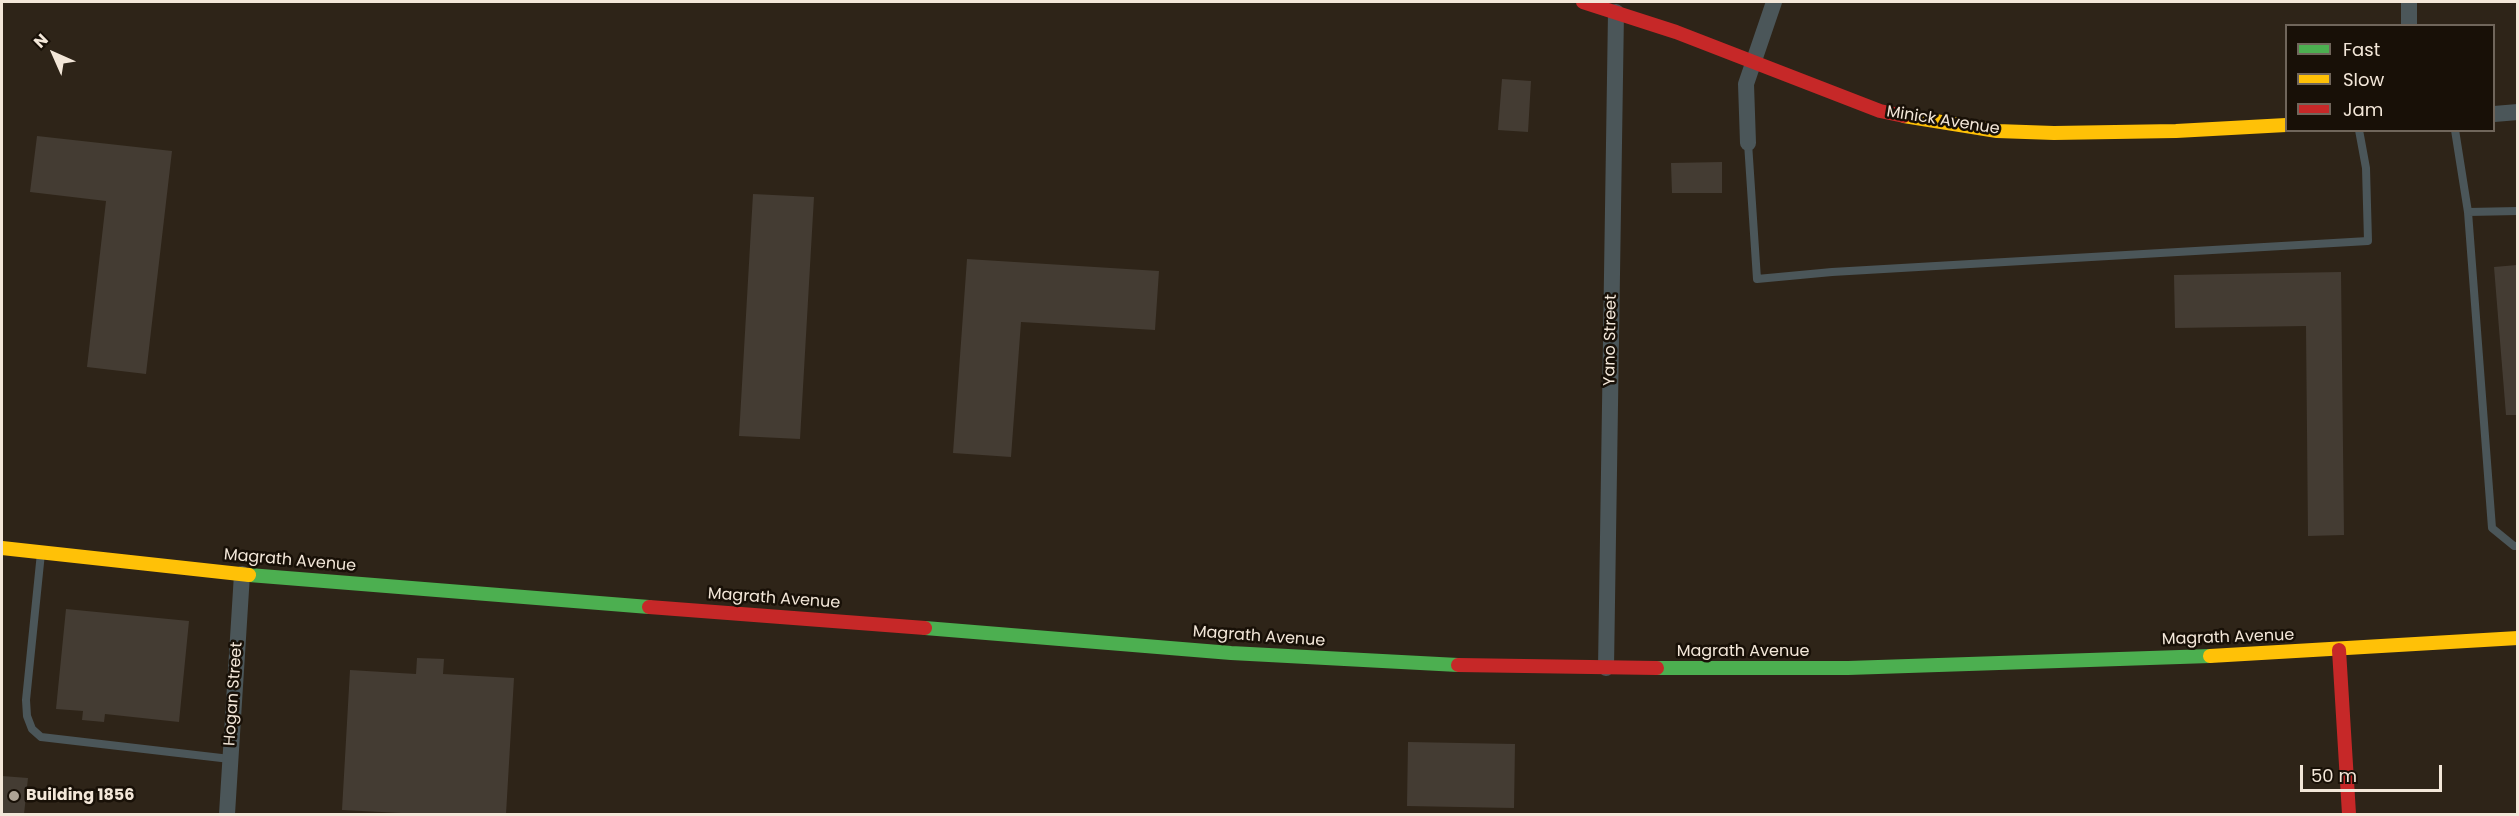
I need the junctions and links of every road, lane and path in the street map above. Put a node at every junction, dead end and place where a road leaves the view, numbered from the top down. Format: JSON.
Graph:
{"nodes":[{"id":1,"x":1583,"y":2,"type":"edge"},
{"id":2,"x":1774,"y":2,"type":"edge"},
{"id":3,"x":2409,"y":2,"type":"edge"},
{"id":4,"x":1616,"y":12,"type":"junction"},
{"id":5,"x":2409,"y":24,"type":"edge"},
{"id":6,"x":1754,"y":62,"type":"junction"},
{"id":7,"x":2517,"y":112,"type":"edge"},
{"id":8,"x":2495,"y":114,"type":"edge"},
{"id":9,"x":2285,"y":125,"type":"edge"},
{"id":10,"x":2359,"y":132,"type":"edge"},
{"id":11,"x":2455,"y":132,"type":"edge"},
{"id":12,"x":1748,"y":143,"type":"joint"},
{"id":13,"x":2517,"y":211,"type":"edge"},
{"id":14,"x":2468,"y":212,"type":"junction"},
{"id":15,"x":2517,"y":546,"type":"edge"},
{"id":16,"x":2,"y":548,"type":"edge"},
{"id":17,"x":41,"y":552,"type":"junction"},
{"id":18,"x":242,"y":574,"type":"junction"},
{"id":19,"x":2517,"y":638,"type":"edge"},
{"id":20,"x":2339,"y":650,"type":"junction"},
{"id":21,"x":1606,"y":668,"type":"junction"},
{"id":22,"x":230,"y":759,"type":"junction"},
{"id":23,"x":226,"y":814,"type":"edge"},
{"id":24,"x":2349,"y":814,"type":"edge"}],
"edges":[{"from":1,"to":4,"type":"main road","name":"Minick Avenue"},
{"from":2,"to":6,"type":"street"},
{"from":3,"to":5,"type":"street"},
{"from":4,"to":6,"type":"main road","name":"Minick Avenue"},
{"from":4,"to":21,"type":"street","name":"Yano Street"},
{"from":6,"to":9,"type":"main road","name":"Minick Avenue"},
{"from":6,"to":12,"type":"street"},
{"from":7,"to":8,"type":"street"},
{"from":10,"to":12,"type":"lane"},
{"from":11,"to":14,"type":"lane"},
{"from":13,"to":14,"type":"lane"},
{"from":14,"to":15,"type":"lane"},
{"from":16,"to":17,"type":"main road","name":"Magrath Avenue"},
{"from":17,"to":18,"type":"main road","name":"Magrath Avenue"},
{"from":17,"to":22,"type":"lane"},
{"from":18,"to":21,"type":"main road","name":"Magrath Avenue"},
{"from":18,"to":22,"type":"street","name":"Hogan Street"},
{"from":19,"to":20,"type":"main road","name":"Magrath Avenue"},
{"from":20,"to":21,"type":"main road","name":"Magrath Avenue"},
{"from":20,"to":24,"type":"main road"},
{"from":22,"to":23,"type":"street","name":"Hogan Street"}]}
